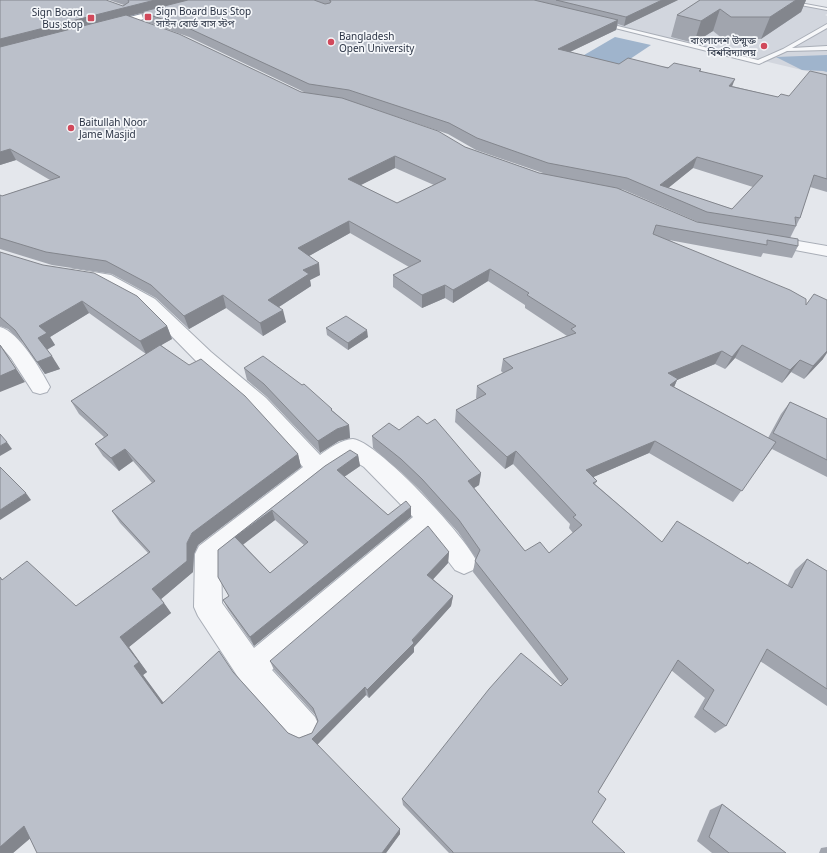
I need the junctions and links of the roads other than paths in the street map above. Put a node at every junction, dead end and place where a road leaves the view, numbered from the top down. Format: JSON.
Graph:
{"nodes":[{"id":1,"x":207,"y":0,"type":"edge"},
{"id":2,"x":776,"y":0,"type":"edge"},
{"id":3,"x":827,"y":9,"type":"edge"},
{"id":4,"x":129,"y":20,"type":"junction"},
{"id":5,"x":598,"y":22,"type":"edge"},
{"id":6,"x":827,"y":26,"type":"edge"},
{"id":7,"x":99,"y":27,"type":"edge"},
{"id":8,"x":150,"y":27,"type":"edge"},
{"id":9,"x":827,"y":48,"type":"edge"},
{"id":10,"x":785,"y":50,"type":"junction"},
{"id":11,"x":760,"y":240,"type":"edge"},
{"id":12,"x":827,"y":251,"type":"edge"},
{"id":13,"x":58,"y":272,"type":"edge"},
{"id":14,"x":0,"y":333,"type":"edge"},
{"id":15,"x":40,"y":387,"type":"dead end"},
{"id":16,"x":318,"y":468,"type":"junction"},
{"id":17,"x":430,"y":518,"type":"junction"},
{"id":18,"x":464,"y":562,"type":"dead end"},
{"id":19,"x":251,"y":670,"type":"junction"},
{"id":20,"x":304,"y":728,"type":"dead end"}],
"edges":[{"from":1,"to":4,"type":"highway"},
{"from":2,"to":3,"type":"lane"},
{"from":4,"to":7,"type":"highway"},
{"from":4,"to":8,"type":"street"},
{"from":5,"to":10,"type":"lane"},
{"from":6,"to":10,"type":"lane"},
{"from":9,"to":10,"type":"lane"},
{"from":11,"to":12,"type":"street"},
{"from":13,"to":16,"type":"street"},
{"from":14,"to":15,"type":"street"},
{"from":16,"to":17,"type":"street"},
{"from":16,"to":19,"type":"street"},
{"from":17,"to":18,"type":"street"},
{"from":17,"to":19,"type":"street"},
{"from":19,"to":20,"type":"street"}]}
